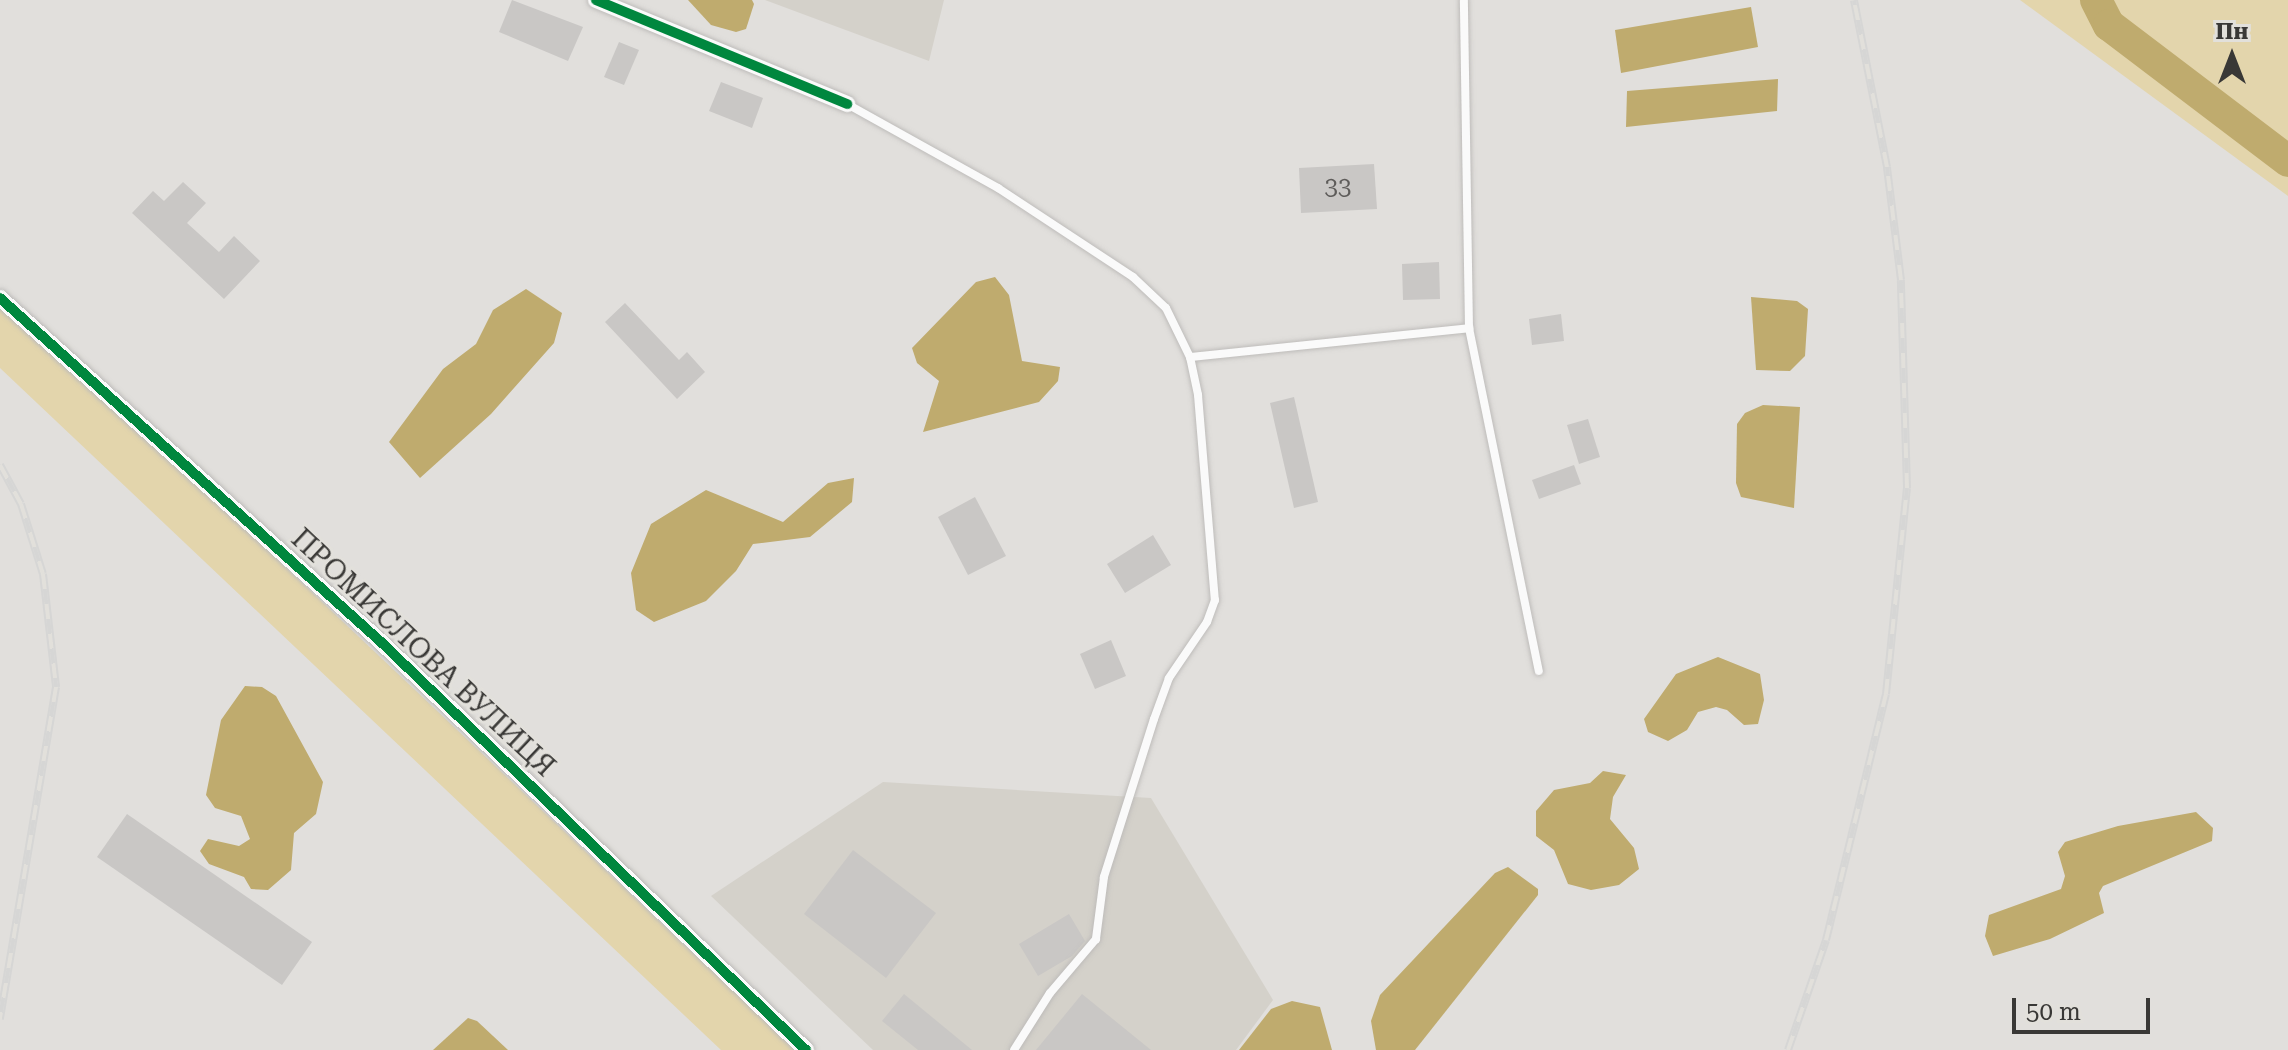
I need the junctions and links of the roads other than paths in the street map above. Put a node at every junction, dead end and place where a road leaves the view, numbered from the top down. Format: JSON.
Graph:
{"nodes":[{"id":1,"x":596,"y":0,"type":"edge"},
{"id":2,"x":1464,"y":0,"type":"edge"},
{"id":3,"x":847,"y":104,"type":"joint"},
{"id":4,"x":0,"y":298,"type":"edge"},
{"id":5,"x":1469,"y":328,"type":"junction"},
{"id":6,"x":1190,"y":357,"type":"junction"},
{"id":7,"x":1539,"y":671,"type":"dead end"},
{"id":8,"x":806,"y":1050,"type":"edge"},
{"id":9,"x":1014,"y":1050,"type":"edge"}],
"edges":[{"from":1,"to":3,"type":"street"},
{"from":2,"to":5,"type":"lane"},
{"from":3,"to":6,"type":"lane"},
{"from":4,"to":8,"type":"street","name":"ПРОМИСЛОВА ВУЛИЦЯ"},
{"from":5,"to":6,"type":"lane"},
{"from":5,"to":7,"type":"lane"},
{"from":6,"to":9,"type":"lane"}]}
